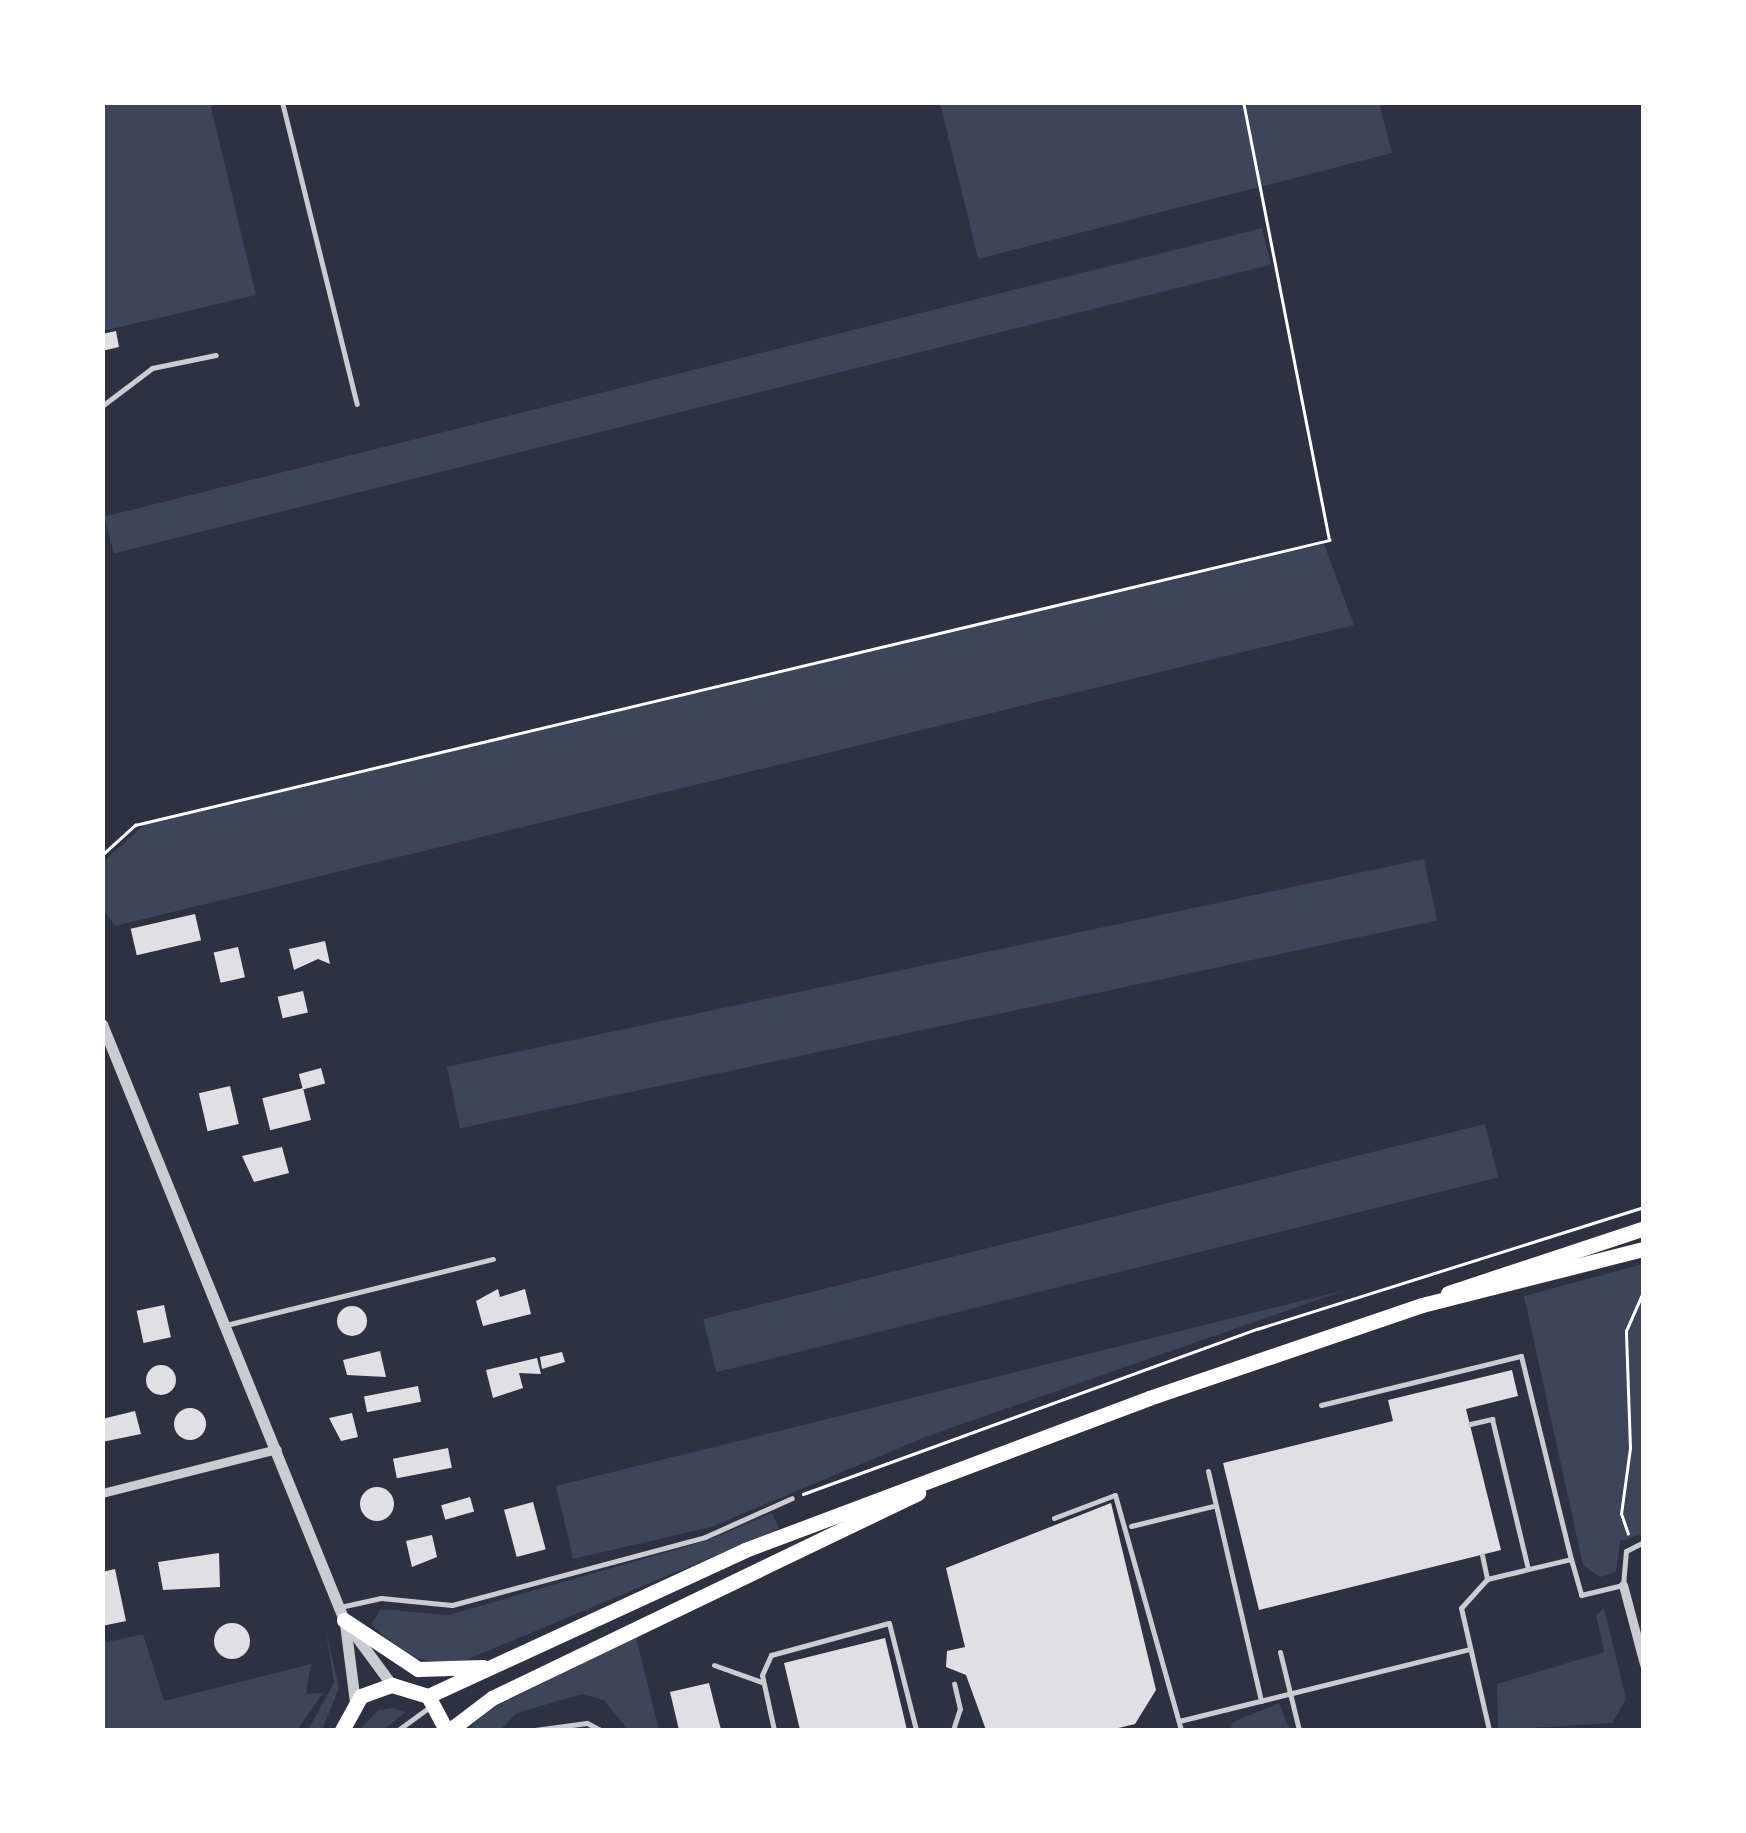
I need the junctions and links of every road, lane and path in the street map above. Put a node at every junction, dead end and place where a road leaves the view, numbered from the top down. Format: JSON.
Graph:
{"nodes":[{"id":1,"x":282,"y":102,"type":"edge"},
{"id":2,"x":1243,"y":102,"type":"edge"},
{"id":3,"x":216,"y":355,"type":"dead end"},
{"id":4,"x":357,"y":404,"type":"dead end"},
{"id":5,"x":102,"y":406,"type":"edge"},
{"id":6,"x":102,"y":854,"type":"edge"},
{"id":7,"x":102,"y":1024,"type":"edge"},
{"id":8,"x":1644,"y":1208,"type":"edge"},
{"id":9,"x":1644,"y":1228,"type":"edge"},
{"id":10,"x":1644,"y":1249,"type":"edge"},
{"id":11,"x":493,"y":1260,"type":"dead end"},
{"id":12,"x":1644,"y":1290,"type":"edge"},
{"id":13,"x":1422,"y":1305,"type":"junction"},
{"id":14,"x":226,"y":1325,"type":"junction"},
{"id":15,"x":1321,"y":1405,"type":"dead end"},
{"id":16,"x":1470,"y":1424,"type":"dead end"},
{"id":17,"x":277,"y":1450,"type":"junction"},
{"id":18,"x":1208,"y":1472,"type":"dead end"},
{"id":19,"x":935,"y":1482,"type":"junction"},
{"id":20,"x":102,"y":1494,"type":"edge"},
{"id":21,"x":792,"y":1498,"type":"joint"},
{"id":22,"x":1213,"y":1506,"type":"junction"},
{"id":23,"x":1054,"y":1518,"type":"dead end"},
{"id":24,"x":1131,"y":1526,"type":"junction"},
{"id":25,"x":1644,"y":1542,"type":"edge"},
{"id":26,"x":1632,"y":1545,"type":"junction"},
{"id":27,"x":1482,"y":1555,"type":"dead end"},
{"id":28,"x":1572,"y":1558,"type":"junction"},
{"id":29,"x":1528,"y":1569,"type":"junction"},
{"id":30,"x":1488,"y":1580,"type":"junction"},
{"id":31,"x":1623,"y":1585,"type":"junction"},
{"id":32,"x":342,"y":1614,"type":"junction"},
{"id":33,"x":1470,"y":1649,"type":"junction"},
{"id":34,"x":1280,"y":1652,"type":"dead end"},
{"id":35,"x":714,"y":1664,"type":"dead end"},
{"id":36,"x":1644,"y":1664,"type":"edge"},
{"id":37,"x":497,"y":1666,"type":"junction"},
{"id":38,"x":762,"y":1682,"type":"junction"},
{"id":39,"x":954,"y":1684,"type":"dead end"},
{"id":40,"x":392,"y":1685,"type":"junction"},
{"id":41,"x":1290,"y":1693,"type":"junction"},
{"id":42,"x":431,"y":1700,"type":"junction"},
{"id":43,"x":1261,"y":1700,"type":"junction"},
{"id":44,"x":355,"y":1702,"type":"junction"},
{"id":45,"x":1179,"y":1721,"type":"junction"},
{"id":46,"x":342,"y":1730,"type":"edge"},
{"id":47,"x":398,"y":1730,"type":"edge"},
{"id":48,"x":448,"y":1730,"type":"edge"},
{"id":49,"x":536,"y":1730,"type":"edge"},
{"id":50,"x":600,"y":1730,"type":"edge"},
{"id":51,"x":774,"y":1730,"type":"edge"},
{"id":52,"x":916,"y":1730,"type":"edge"},
{"id":53,"x":952,"y":1730,"type":"edge"},
{"id":54,"x":1181,"y":1730,"type":"edge"},
{"id":55,"x":1299,"y":1730,"type":"edge"},
{"id":56,"x":1488,"y":1730,"type":"edge"}],
"edges":[{"from":1,"to":4,"type":"lane"},
{"from":2,"to":6,"type":"path"},
{"from":3,"to":5,"type":"lane"},
{"from":7,"to":14,"type":"street"},
{"from":8,"to":21,"type":"path"},
{"from":9,"to":13,"type":"main road"},
{"from":10,"to":13,"type":"main road"},
{"from":11,"to":14,"type":"lane"},
{"from":12,"to":26,"type":"path"},
{"from":13,"to":19,"type":"main road"},
{"from":14,"to":17,"type":"street"},
{"from":15,"to":28,"type":"lane"},
{"from":16,"to":29,"type":"lane"},
{"from":17,"to":20,"type":"street"},
{"from":17,"to":32,"type":"street"},
{"from":18,"to":22,"type":"lane"},
{"from":19,"to":37,"type":"main road"},
{"from":19,"to":48,"type":"main road"},
{"from":21,"to":32,"type":"lane"},
{"from":22,"to":24,"type":"lane"},
{"from":22,"to":43,"type":"lane"},
{"from":23,"to":24,"type":"lane"},
{"from":24,"to":45,"type":"lane"},
{"from":25,"to":26,"type":"lane"},
{"from":26,"to":31,"type":"lane"},
{"from":27,"to":30,"type":"lane"},
{"from":28,"to":29,"type":"lane"},
{"from":28,"to":31,"type":"lane"},
{"from":29,"to":30,"type":"lane"},
{"from":30,"to":33,"type":"lane"},
{"from":31,"to":36,"type":"street"},
{"from":32,"to":37,"type":"main road"},
{"from":32,"to":40,"type":"street"},
{"from":32,"to":44,"type":"street"},
{"from":33,"to":41,"type":"lane"},
{"from":33,"to":56,"type":"lane"},
{"from":34,"to":41,"type":"lane"},
{"from":35,"to":38,"type":"lane"},
{"from":37,"to":42,"type":"main road"},
{"from":38,"to":51,"type":"lane"},
{"from":38,"to":52,"type":"lane"},
{"from":39,"to":53,"type":"lane"},
{"from":40,"to":42,"type":"main road"},
{"from":40,"to":44,"type":"main road"},
{"from":41,"to":43,"type":"lane"},
{"from":41,"to":55,"type":"lane"},
{"from":42,"to":47,"type":"lane"},
{"from":42,"to":48,"type":"main road"},
{"from":43,"to":45,"type":"lane"},
{"from":44,"to":46,"type":"main road"},
{"from":45,"to":54,"type":"lane"},
{"from":49,"to":50,"type":"lane"}]}
